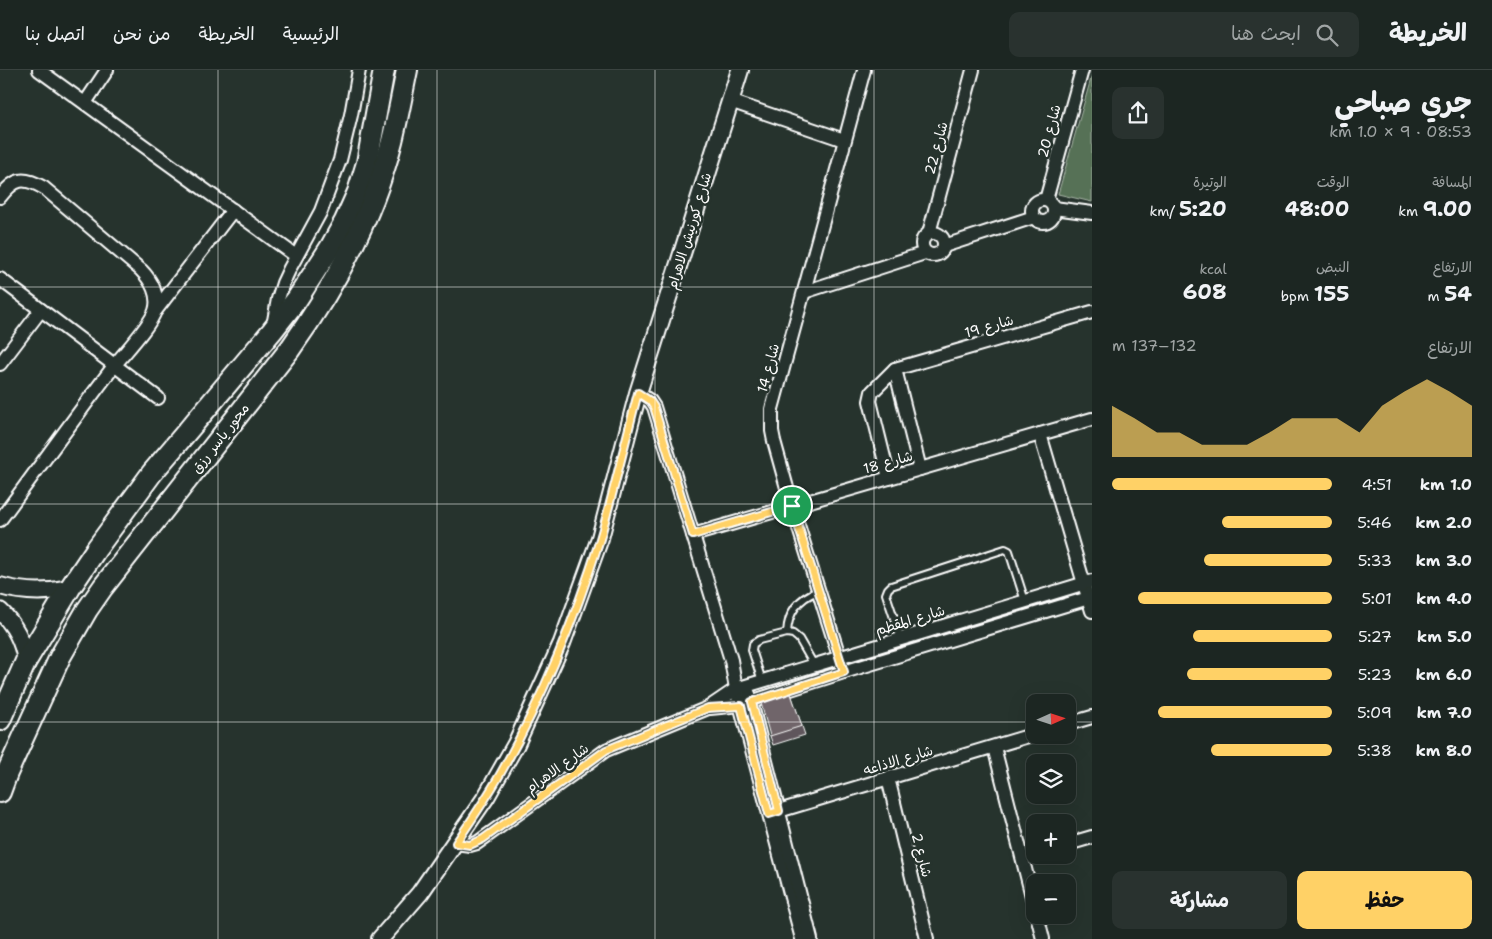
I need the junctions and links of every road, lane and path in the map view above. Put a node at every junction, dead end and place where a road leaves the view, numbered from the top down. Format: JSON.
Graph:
{"nodes":[{"id":1,"x":39,"y":70,"type":"edge"},
{"id":2,"x":107,"y":70,"type":"edge"},
{"id":3,"x":359,"y":70,"type":"edge"},
{"id":4,"x":384,"y":70,"type":"edge"},
{"id":5,"x":408,"y":70,"type":"edge"},
{"id":6,"x":740,"y":70,"type":"edge"},
{"id":7,"x":864,"y":70,"type":"edge"},
{"id":8,"x":973,"y":70,"type":"edge"},
{"id":9,"x":1082,"y":70,"type":"edge"},
{"id":10,"x":730,"y":101,"type":"junction"},
{"id":11,"x":85,"y":103,"type":"junction"},
{"id":12,"x":844,"y":140,"type":"junction"},
{"id":13,"x":0,"y":197,"type":"edge"},
{"id":14,"x":1050,"y":204,"type":"junction"},
{"id":15,"x":233,"y":210,"type":"junction"},
{"id":16,"x":1092,"y":213,"type":"edge"},
{"id":17,"x":1034,"y":217,"type":"junction"},
{"id":18,"x":929,"y":233,"type":"junction"},
{"id":19,"x":944,"y":246,"type":"junction"},
{"id":20,"x":925,"y":253,"type":"junction"},
{"id":21,"x":296,"y":256,"type":"junction"},
{"id":22,"x":0,"y":279,"type":"edge"},
{"id":23,"x":804,"y":292,"type":"junction"},
{"id":24,"x":41,"y":310,"type":"junction"},
{"id":25,"x":156,"y":310,"type":"junction"},
{"id":26,"x":1092,"y":312,"type":"edge"},
{"id":27,"x":272,"y":330,"type":"junction"},
{"id":28,"x":0,"y":364,"type":"edge"},
{"id":29,"x":114,"y":365,"type":"junction"},
{"id":30,"x":895,"y":369,"type":"junction"},
{"id":31,"x":638,"y":393,"type":"junction"},
{"id":32,"x":158,"y":398,"type":"dead end"},
{"id":33,"x":1092,"y":419,"type":"edge"},
{"id":34,"x":1040,"y":434,"type":"junction"},
{"id":35,"x":920,"y":469,"type":"junction"},
{"id":36,"x":889,"y":478,"type":"junction"},
{"id":37,"x":792,"y":506,"type":"junction"},
{"id":38,"x":0,"y":520,"type":"edge"},
{"id":39,"x":693,"y":535,"type":"junction"},
{"id":40,"x":1088,"y":582,"type":"edge"},
{"id":41,"x":4,"y":587,"type":"edge"},
{"id":42,"x":70,"y":588,"type":"junction"},
{"id":43,"x":818,"y":591,"type":"junction"},
{"id":44,"x":1090,"y":598,"type":"edge"},
{"id":45,"x":1025,"y":601,"type":"junction"},
{"id":46,"x":0,"y":610,"type":"edge"},
{"id":47,"x":1092,"y":611,"type":"edge"},
{"id":48,"x":787,"y":633,"type":"junction"},
{"id":49,"x":901,"y":639,"type":"junction"},
{"id":50,"x":839,"y":658,"type":"junction"},
{"id":51,"x":26,"y":661,"type":"junction"},
{"id":52,"x":814,"y":665,"type":"junction"},
{"id":53,"x":844,"y":672,"type":"junction"},
{"id":54,"x":762,"y":681,"type":"junction"},
{"id":55,"x":742,"y":688,"type":"junction"},
{"id":56,"x":746,"y":704,"type":"junction"},
{"id":57,"x":708,"y":708,"type":"junction"},
{"id":58,"x":1092,"y":717,"type":"edge"},
{"id":59,"x":0,"y":720,"type":"edge"},
{"id":60,"x":1076,"y":722,"type":"edge"},
{"id":61,"x":1026,"y":737,"type":"edge"},
{"id":62,"x":994,"y":746,"type":"junction"},
{"id":63,"x":888,"y":778,"type":"junction"},
{"id":64,"x":0,"y":792,"type":"edge"},
{"id":65,"x":774,"y":812,"type":"junction"},
{"id":66,"x":1092,"y":837,"type":"edge"},
{"id":67,"x":1076,"y":842,"type":"edge"},
{"id":68,"x":456,"y":843,"type":"junction"},
{"id":69,"x":1026,"y":855,"type":"edge"},
{"id":70,"x":1022,"y":856,"type":"junction"},
{"id":71,"x":1026,"y":874,"type":"edge"},
{"id":72,"x":1039,"y":924,"type":"edge"},
{"id":73,"x":380,"y":939,"type":"edge"},
{"id":74,"x":802,"y":939,"type":"edge"},
{"id":75,"x":811,"y":939,"type":"edge"},
{"id":76,"x":928,"y":939,"type":"edge"},
{"id":77,"x":1043,"y":939,"type":"edge"}],
"edges":[{"from":1,"to":11,"type":"street"},
{"from":2,"to":11,"type":"street"},
{"from":3,"to":21,"type":"street"},
{"from":4,"to":27,"type":"main road","name":"محور ياسر رزق"},
{"from":5,"to":64,"type":"main road","name":"محور ياسر رزق"},
{"from":6,"to":10,"type":"street","name":"شارع كورنيش الاهرام"},
{"from":7,"to":12,"type":"street","name":"شارع 14"},
{"from":8,"to":18,"type":"street","name":"شارع 22"},
{"from":9,"to":14,"type":"street","name":"شارع 20"},
{"from":10,"to":12,"type":"street"},
{"from":10,"to":31,"type":"street","name":"شارع كورنيش الاهرام"},
{"from":11,"to":15,"type":"street"},
{"from":12,"to":23,"type":"street","name":"شارع 14"},
{"from":13,"to":25,"type":"street"},
{"from":14,"to":16,"type":"street"},
{"from":14,"to":17,"type":"street"},
{"from":14,"to":17,"type":"street"},
{"from":15,"to":21,"type":"street"},
{"from":15,"to":25,"type":"street"},
{"from":17,"to":19,"type":"street"},
{"from":18,"to":19,"type":"street"},
{"from":18,"to":20,"type":"street"},
{"from":19,"to":20,"type":"street"},
{"from":20,"to":23,"type":"street"},
{"from":21,"to":27,"type":"street"},
{"from":22,"to":24,"type":"street"},
{"from":23,"to":37,"type":"street","name":"شارع 14"},
{"from":24,"to":28,"type":"street"},
{"from":24,"to":29,"type":"street"},
{"from":25,"to":29,"type":"street"},
{"from":26,"to":30,"type":"street","name":"شارع 19"},
{"from":27,"to":42,"type":"main road","name":"محور ياسر رزق"},
{"from":29,"to":32,"type":"street"},
{"from":29,"to":38,"type":"street"},
{"from":30,"to":35,"type":"street"},
{"from":30,"to":36,"type":"street","name":"شارع 19"},
{"from":31,"to":39,"type":"street"},
{"from":31,"to":68,"type":"street","name":"شارع كورنيش الاهرام"},
{"from":33,"to":34,"type":"street","name":"شارع 18"},
{"from":34,"to":35,"type":"street","name":"شارع 18"},
{"from":34,"to":40,"type":"street"},
{"from":35,"to":36,"type":"street","name":"شارع 18"},
{"from":36,"to":37,"type":"street","name":"شارع 18"},
{"from":37,"to":39,"type":"street","name":"شارع 18"},
{"from":37,"to":43,"type":"street","name":"شارع 14"},
{"from":39,"to":55,"type":"street"},
{"from":40,"to":44,"type":"street"},
{"from":40,"to":45,"type":"street","name":"شارع المقطم"},
{"from":41,"to":42,"type":"street"},
{"from":41,"to":46,"type":"street"},
{"from":42,"to":51,"type":"main road","name":"محور ياسر رزق"},
{"from":43,"to":48,"type":"lane"},
{"from":43,"to":50,"type":"street","name":"شارع 14"},
{"from":44,"to":47,"type":"street"},
{"from":44,"to":53,"type":"street"},
{"from":45,"to":49,"type":"street","name":"شارع المقطم"},
{"from":45,"to":49,"type":"lane"},
{"from":46,"to":51,"type":"street"},
{"from":48,"to":52,"type":"lane"},
{"from":48,"to":54,"type":"lane"},
{"from":49,"to":50,"type":"street","name":"شارع المقطم"},
{"from":50,"to":52,"type":"street","name":"شارع المقطم"},
{"from":50,"to":53,"type":"street","name":"شارع 14"},
{"from":51,"to":59,"type":"main road","name":"محور ياسر رزق"},
{"from":52,"to":54,"type":"street","name":"شارع المقطم"},
{"from":53,"to":56,"type":"street"},
{"from":54,"to":55,"type":"street","name":"شارع المقطم"},
{"from":55,"to":56,"type":"street"},
{"from":55,"to":57,"type":"street","name":"شارع الاهرام"},
{"from":56,"to":57,"type":"street","name":"شارع الاهرام"},
{"from":56,"to":65,"type":"street"},
{"from":57,"to":68,"type":"street","name":"شارع الاهرام"},
{"from":58,"to":60,"type":"street"},
{"from":61,"to":62,"type":"street","name":"شارع الاذاعه"},
{"from":62,"to":63,"type":"street","name":"شارع الاذاعه"},
{"from":62,"to":70,"type":"street"},
{"from":63,"to":65,"type":"street","name":"شارع الاذاعه"},
{"from":63,"to":76,"type":"street","name":"شارع 2"},
{"from":65,"to":74,"type":"street"},
{"from":65,"to":75,"type":"street"},
{"from":66,"to":67,"type":"street"},
{"from":68,"to":73,"type":"street","name":"شارع كورنيش الاهرام"},
{"from":69,"to":70,"type":"street"},
{"from":70,"to":71,"type":"street"},
{"from":72,"to":77,"type":"street"}]}
